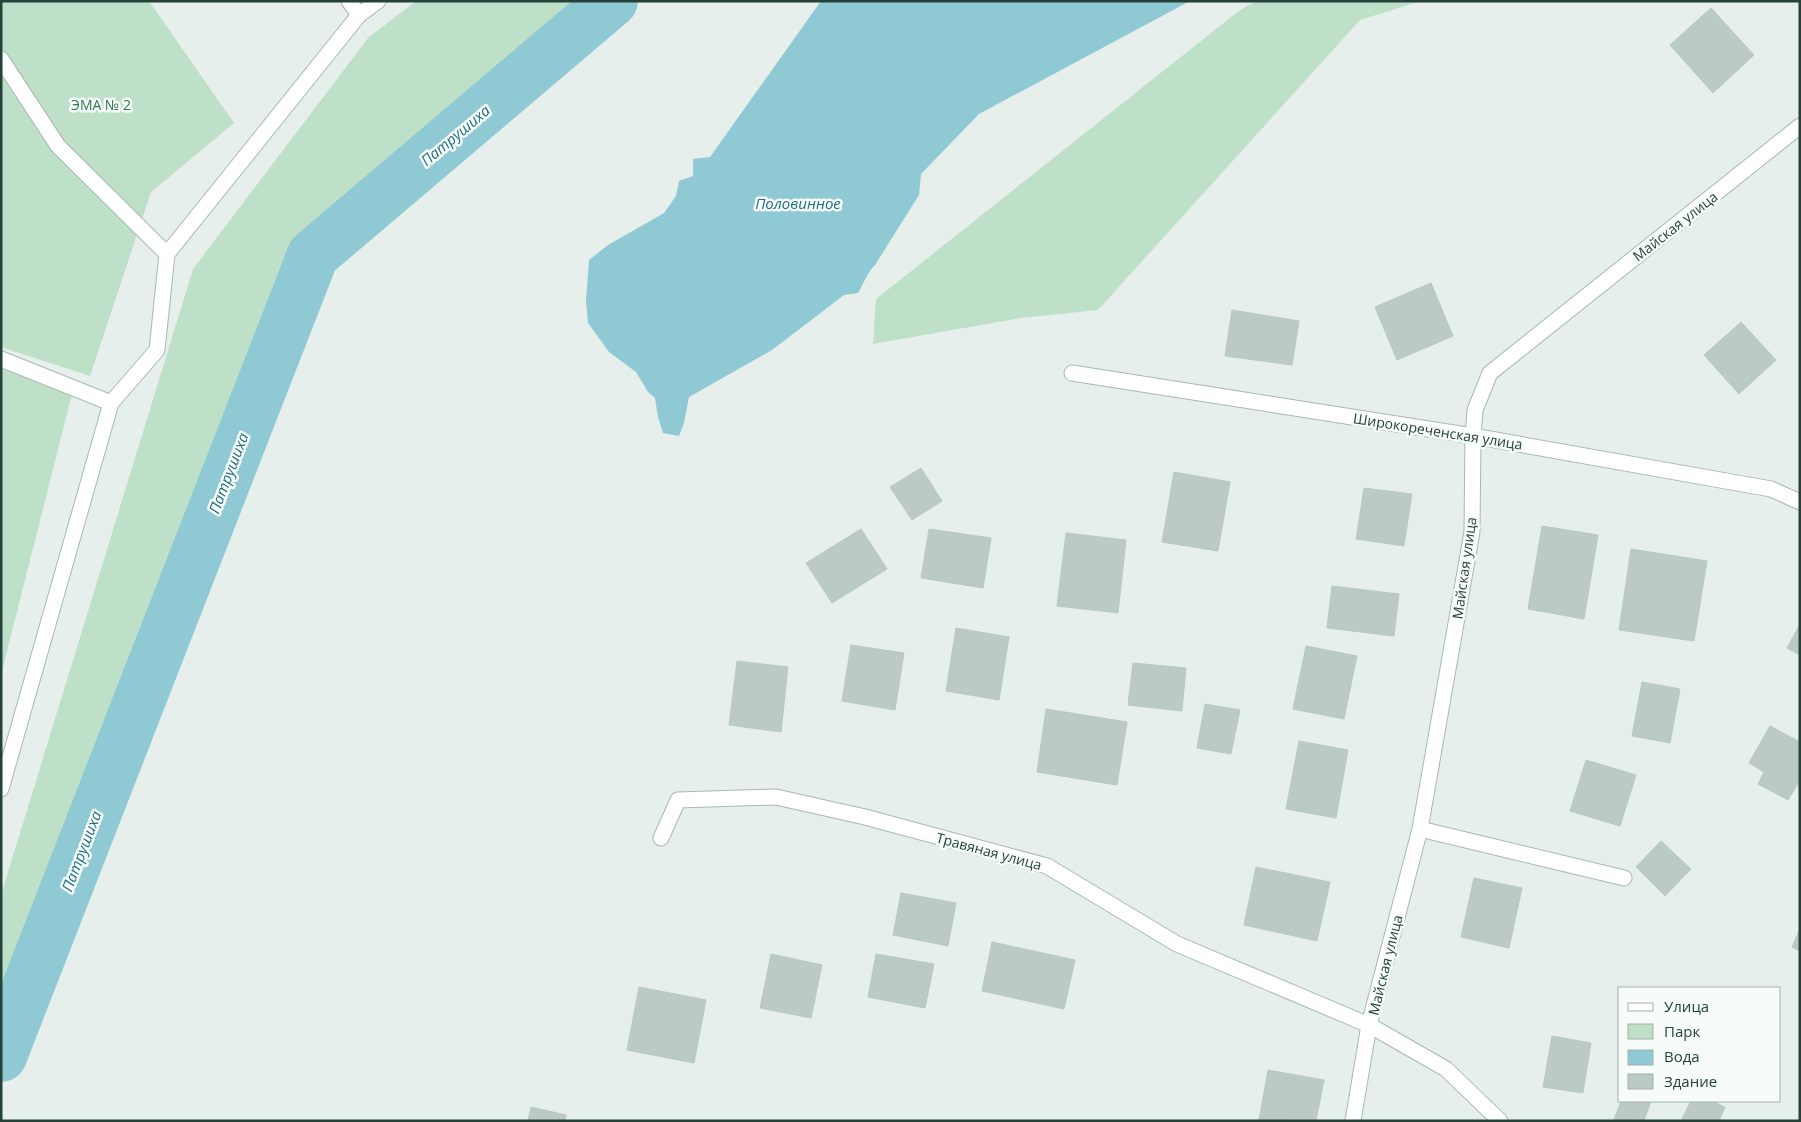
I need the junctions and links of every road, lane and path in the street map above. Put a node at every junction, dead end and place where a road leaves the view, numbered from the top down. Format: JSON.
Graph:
{"nodes":[{"id":1,"x":349,"y":1,"type":"edge"},
{"id":2,"x":378,"y":1,"type":"edge"},
{"id":3,"x":359,"y":15,"type":"junction"},
{"id":4,"x":1,"y":59,"type":"edge"},
{"id":5,"x":1800,"y":126,"type":"edge"},
{"id":6,"x":167,"y":254,"type":"junction"},
{"id":7,"x":1,"y":359,"type":"edge"},
{"id":8,"x":1072,"y":373,"type":"dead end"},
{"id":9,"x":111,"y":403,"type":"junction"},
{"id":10,"x":1473,"y":436,"type":"junction"},
{"id":11,"x":1800,"y":502,"type":"edge"},
{"id":12,"x":1,"y":789,"type":"edge"},
{"id":13,"x":1420,"y":829,"type":"junction"},
{"id":14,"x":661,"y":838,"type":"dead end"},
{"id":15,"x":1624,"y":878,"type":"dead end"},
{"id":16,"x":1369,"y":1025,"type":"junction"},
{"id":17,"x":1352,"y":1121,"type":"edge"},
{"id":18,"x":1500,"y":1121,"type":"edge"}],
"edges":[{"from":1,"to":3,"type":"street"},
{"from":2,"to":3,"type":"street"},
{"from":3,"to":6,"type":"street"},
{"from":4,"to":6,"type":"street"},
{"from":5,"to":10,"type":"street","name":"Майская улица"},
{"from":6,"to":9,"type":"street"},
{"from":7,"to":9,"type":"street"},
{"from":8,"to":10,"type":"street","name":"Широкореченская улица"},
{"from":9,"to":12,"type":"street"},
{"from":10,"to":11,"type":"street","name":"Широкореченская улица"},
{"from":10,"to":13,"type":"street","name":"Майская улица"},
{"from":13,"to":15,"type":"street"},
{"from":13,"to":16,"type":"street","name":"Майская улица"},
{"from":14,"to":16,"type":"street","name":"Травяная улица"},
{"from":16,"to":17,"type":"street","name":"Майская улица"},
{"from":16,"to":18,"type":"street"}]}
